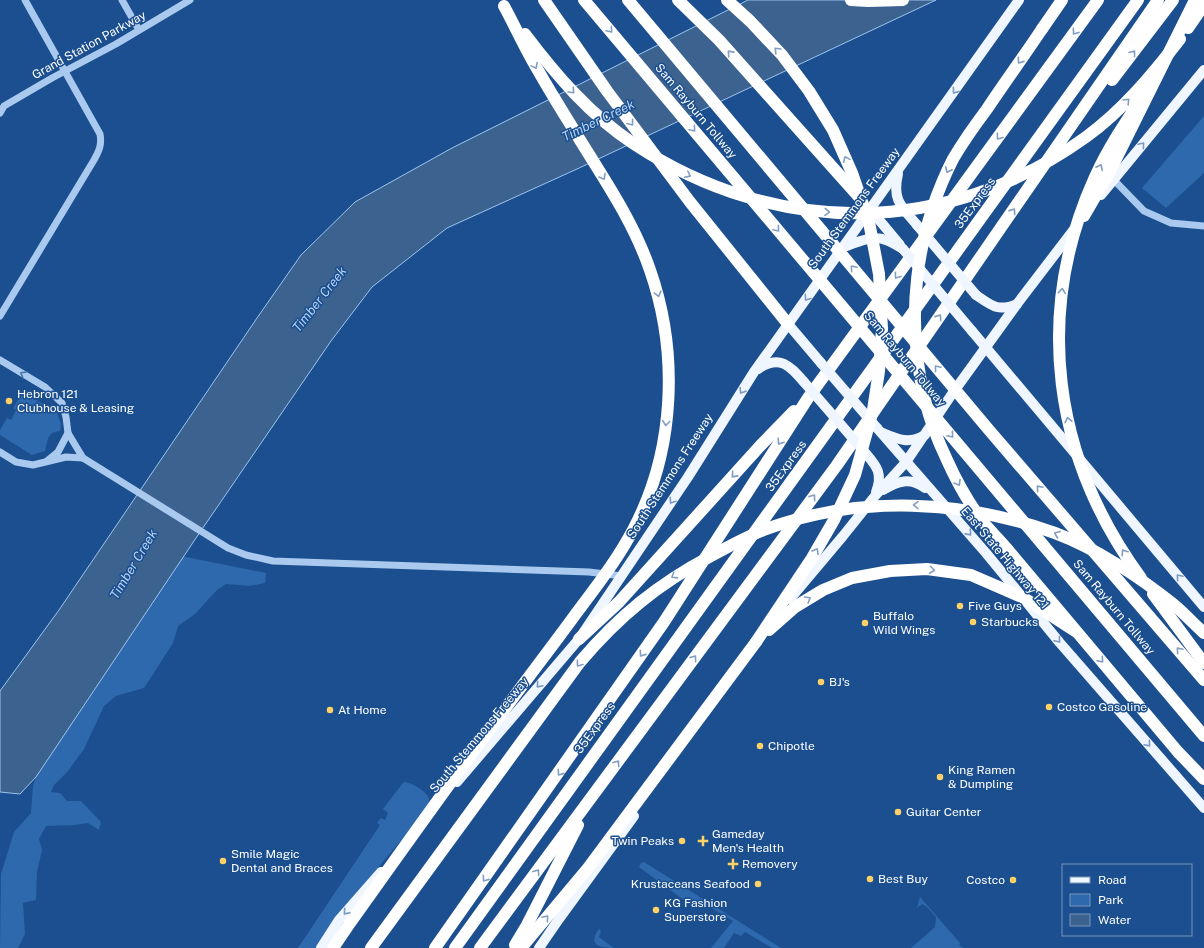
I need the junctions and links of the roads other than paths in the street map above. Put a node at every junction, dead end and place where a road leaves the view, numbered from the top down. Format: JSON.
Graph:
{"nodes":[{"id":1,"x":25,"y":0,"type":"edge"},
{"id":2,"x":122,"y":0,"type":"edge"},
{"id":3,"x":190,"y":0,"type":"edge"},
{"id":4,"x":544,"y":0,"type":"edge"},
{"id":5,"x":584,"y":0,"type":"edge"},
{"id":6,"x":628,"y":0,"type":"edge"},
{"id":7,"x":678,"y":0,"type":"edge"},
{"id":8,"x":726,"y":0,"type":"edge"},
{"id":9,"x":851,"y":0,"type":"edge"},
{"id":10,"x":903,"y":0,"type":"edge"},
{"id":11,"x":1019,"y":0,"type":"edge"},
{"id":12,"x":1062,"y":0,"type":"edge"},
{"id":13,"x":1098,"y":0,"type":"edge"},
{"id":14,"x":1138,"y":0,"type":"edge"},
{"id":15,"x":1158,"y":0,"type":"edge"},
{"id":16,"x":1173,"y":0,"type":"edge"},
{"id":17,"x":1195,"y":0,"type":"edge"},
{"id":18,"x":502,"y":3,"type":"edge"},
{"id":19,"x":1204,"y":5,"type":"edge"},
{"id":20,"x":139,"y":30,"type":"junction"},
{"id":21,"x":1180,"y":39,"type":"junction"},
{"id":22,"x":1204,"y":70,"type":"edge"},
{"id":23,"x":64,"y":72,"type":"junction"},
{"id":24,"x":2,"y":103,"type":"edge"},
{"id":25,"x":0,"y":113,"type":"edge"},
{"id":26,"x":1080,"y":114,"type":"junction"},
{"id":27,"x":899,"y":170,"type":"junction"},
{"id":28,"x":1113,"y":179,"type":"junction"},
{"id":29,"x":870,"y":209,"type":"junction"},
{"id":30,"x":1082,"y":219,"type":"junction"},
{"id":31,"x":1204,"y":226,"type":"edge"},
{"id":32,"x":844,"y":247,"type":"junction"},
{"id":33,"x":903,"y":249,"type":"junction"},
{"id":34,"x":1017,"y":304,"type":"junction"},
{"id":35,"x":0,"y":316,"type":"edge"},
{"id":36,"x":788,"y":324,"type":"junction"},
{"id":37,"x":987,"y":348,"type":"junction"},
{"id":38,"x":0,"y":360,"type":"edge"},
{"id":39,"x":754,"y":372,"type":"junction"},
{"id":40,"x":808,"y":398,"type":"junction"},
{"id":41,"x":878,"y":429,"type":"junction"},
{"id":42,"x":68,"y":433,"type":"junction"},
{"id":43,"x":925,"y":434,"type":"junction"},
{"id":44,"x":0,"y":452,"type":"edge"},
{"id":45,"x":83,"y":458,"type":"junction"},
{"id":46,"x":47,"y":461,"type":"junction"},
{"id":47,"x":906,"y":462,"type":"junction"},
{"id":48,"x":932,"y":492,"type":"junction"},
{"id":49,"x":875,"y":496,"type":"junction"},
{"id":50,"x":622,"y":576,"type":"junction"},
{"id":51,"x":1204,"y":607,"type":"edge"},
{"id":52,"x":1075,"y":630,"type":"junction"},
{"id":53,"x":1204,"y":633,"type":"edge"},
{"id":54,"x":579,"y":639,"type":"junction"},
{"id":55,"x":756,"y":642,"type":"junction"},
{"id":56,"x":1204,"y":663,"type":"edge"},
{"id":57,"x":1204,"y":680,"type":"edge"},
{"id":58,"x":1204,"y":736,"type":"edge"},
{"id":59,"x":1204,"y":779,"type":"edge"},
{"id":60,"x":594,"y":794,"type":"junction"},
{"id":61,"x":1204,"y":808,"type":"edge"},
{"id":62,"x":321,"y":948,"type":"edge"},
{"id":63,"x":333,"y":948,"type":"edge"},
{"id":64,"x":371,"y":948,"type":"edge"},
{"id":65,"x":435,"y":948,"type":"edge"},
{"id":66,"x":455,"y":948,"type":"edge"},
{"id":67,"x":480,"y":948,"type":"edge"},
{"id":68,"x":513,"y":948,"type":"edge"},
{"id":69,"x":521,"y":948,"type":"edge"},
{"id":70,"x":539,"y":948,"type":"edge"}],
"edges":[{"from":1,"to":23,"type":"street"},
{"from":2,"to":20,"type":"street"},
{"from":3,"to":20,"type":"street","name":"Grand Station Parkway"},
{"from":4,"to":36,"type":"highway","one_way":true,"bridge":true},
{"from":5,"to":58,"type":"highway","name":"Sam Rayburn Tollway","one_way":true,"bridge":true},
{"from":57,"to":6,"type":"highway","name":"Sam Rayburn Tollway","one_way":true,"bridge":true},
{"from":29,"to":7,"type":"highway","one_way":true},
{"from":55,"to":8,"type":"highway","one_way":true,"bridge":true},
{"from":9,"to":10,"type":"highway"},
{"from":11,"to":27,"type":"main road","name":"South Stemmons Freeway","one_way":true},
{"from":12,"to":52,"type":"highway","one_way":true,"bridge":true},
{"from":13,"to":40,"type":"highway","one_way":true},
{"from":14,"to":66,"type":"highway","name":"35Express"},
{"from":15,"to":26,"type":"highway"},
{"from":26,"to":16,"type":"highway","one_way":true},
{"from":17,"to":30,"type":"highway"},
{"from":18,"to":21,"type":"highway","one_way":true,"bridge":true},
{"from":18,"to":63,"type":"highway","one_way":true,"bridge":true},
{"from":19,"to":21,"type":"highway"},
{"from":20,"to":23,"type":"street","name":"Grand Station Parkway"},
{"from":56,"to":21,"type":"highway","one_way":true,"bridge":true},
{"from":28,"to":22,"type":"main road","one_way":true},
{"from":23,"to":24,"type":"street","name":"Grand Station Parkway"},
{"from":23,"to":35,"type":"street"},
{"from":24,"to":25,"type":"street","name":"Grand Station Parkway"},
{"from":60,"to":26,"type":"highway","one_way":true},
{"from":27,"to":29,"type":"main road","name":"South Stemmons Freeway"},
{"from":27,"to":34,"type":"main road","bridge":true},
{"from":28,"to":30,"type":"main road"},
{"from":28,"to":31,"type":"street"},
{"from":29,"to":32,"type":"main road","name":"South Stemmons Freeway"},
{"from":29,"to":33,"type":"main road"},
{"from":30,"to":34,"type":"main road"},
{"from":32,"to":33,"type":"main road"},
{"from":32,"to":36,"type":"main road","name":"South Stemmons Freeway","one_way":true},
{"from":33,"to":37,"type":"main road","bridge":true},
{"from":34,"to":37,"type":"main road"},
{"from":36,"to":39,"type":"main road","name":"South Stemmons Freeway"},
{"from":36,"to":41,"type":"main road","name":"East State Highway 121","bridge":true},
{"from":37,"to":43,"type":"main road"},
{"from":51,"to":37,"type":"main road","one_way":true},
{"from":42,"to":38,"type":"street","one_way":true},
{"from":39,"to":49,"type":"main road","bridge":true},
{"from":39,"to":50,"type":"main road","name":"South Stemmons Freeway","one_way":true},
{"from":40,"to":54,"type":"highway","one_way":true},
{"from":40,"to":65,"type":"highway","one_way":true},
{"from":41,"to":43,"type":"main road"},
{"from":41,"to":47,"type":"main road","name":"East State Highway 121"},
{"from":42,"to":45,"type":"street"},
{"from":42,"to":46,"type":"street"},
{"from":43,"to":47,"type":"main road"},
{"from":44,"to":46,"type":"street"},
{"from":45,"to":46,"type":"street"},
{"from":45,"to":50,"type":"street"},
{"from":47,"to":48,"type":"main road","name":"East State Highway 121"},
{"from":47,"to":49,"type":"main road"},
{"from":48,"to":49,"type":"main road"},
{"from":48,"to":61,"type":"main road","name":"East State Highway 121","one_way":true},
{"from":49,"to":70,"type":"main road"},
{"from":50,"to":54,"type":"main road","name":"South Stemmons Freeway"},
{"from":55,"to":52,"type":"highway","one_way":true,"bridge":true},
{"from":52,"to":59,"type":"highway","one_way":true},
{"from":53,"to":64,"type":"highway","one_way":true,"bridge":true},
{"from":54,"to":62,"type":"main road","name":"South Stemmons Freeway","one_way":true},
{"from":69,"to":55,"type":"highway","one_way":true},
{"from":67,"to":60,"type":"highway","one_way":true},
{"from":60,"to":68,"type":"highway"}]}
